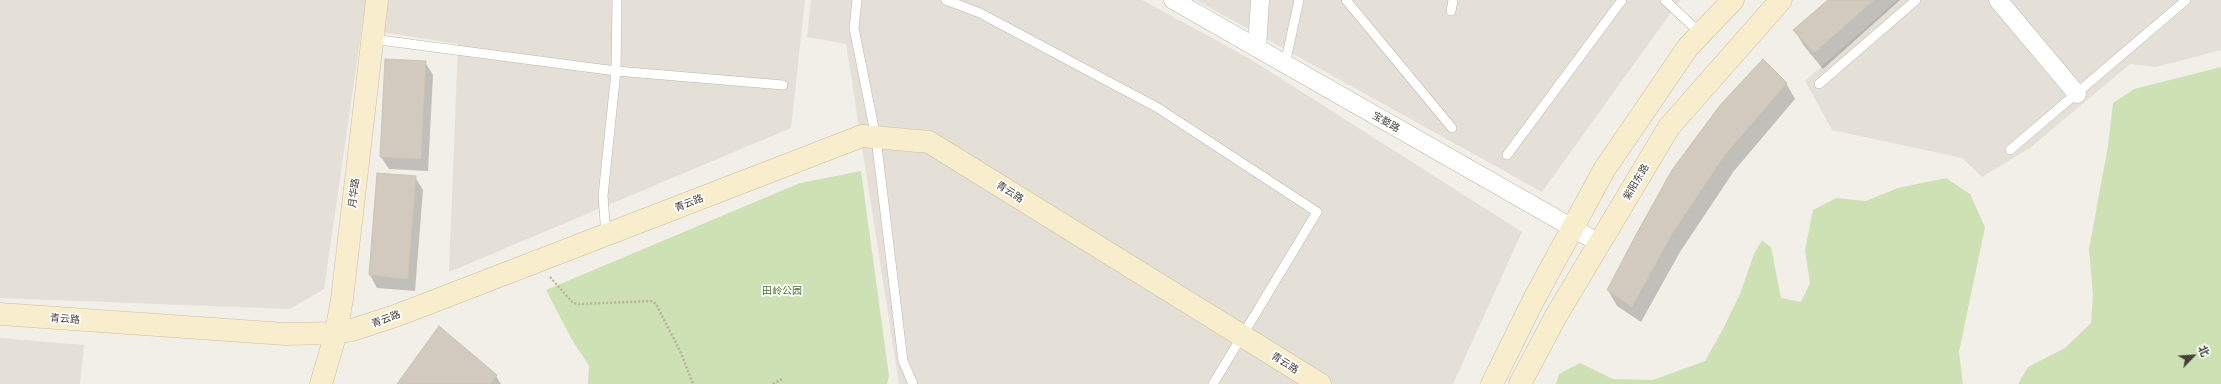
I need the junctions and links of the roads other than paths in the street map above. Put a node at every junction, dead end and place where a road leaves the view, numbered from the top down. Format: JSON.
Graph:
{"nodes":[{"id":1,"x":377,"y":0,"type":"edge"},
{"id":2,"x":616,"y":0,"type":"edge"},
{"id":3,"x":857,"y":0,"type":"edge"},
{"id":4,"x":946,"y":0,"type":"edge"},
{"id":5,"x":1173,"y":0,"type":"edge"},
{"id":6,"x":1260,"y":0,"type":"edge"},
{"id":7,"x":1299,"y":0,"type":"edge"},
{"id":8,"x":1346,"y":0,"type":"edge"},
{"id":9,"x":1453,"y":0,"type":"edge"},
{"id":10,"x":1622,"y":0,"type":"edge"},
{"id":11,"x":1665,"y":0,"type":"edge"},
{"id":12,"x":1733,"y":0,"type":"edge"},
{"id":13,"x":1781,"y":0,"type":"edge"},
{"id":14,"x":1916,"y":0,"type":"edge"},
{"id":15,"x":1998,"y":0,"type":"edge"},
{"id":16,"x":2186,"y":0,"type":"edge"},
{"id":17,"x":1451,"y":11,"type":"dead end"},
{"id":18,"x":1701,"y":34,"type":"junction"},
{"id":19,"x":372,"y":39,"type":"junction"},
{"id":20,"x":1257,"y":48,"type":"junction"},
{"id":21,"x":1285,"y":64,"type":"junction"},
{"id":22,"x":616,"y":71,"type":"junction"},
{"id":23,"x":1819,"y":84,"type":"dead end"},
{"id":24,"x":783,"y":85,"type":"dead end"},
{"id":25,"x":2077,"y":94,"type":"junction"},
{"id":26,"x":1452,"y":128,"type":"dead end"},
{"id":27,"x":876,"y":138,"type":"junction"},
{"id":28,"x":2010,"y":150,"type":"dead end"},
{"id":29,"x":1507,"y":155,"type":"dead end"},
{"id":30,"x":1573,"y":228,"type":"junction"},
{"id":31,"x":606,"y":235,"type":"junction"},
{"id":32,"x":1599,"y":243,"type":"junction"},
{"id":33,"x":0,"y":314,"type":"edge"},
{"id":34,"x":336,"y":333,"type":"junction"},
{"id":35,"x":1242,"y":336,"type":"junction"},
{"id":36,"x":321,"y":384,"type":"edge"},
{"id":37,"x":913,"y":384,"type":"edge"},
{"id":38,"x":1213,"y":384,"type":"edge"},
{"id":39,"x":1320,"y":384,"type":"edge"},
{"id":40,"x":1492,"y":384,"type":"edge"},
{"id":41,"x":1520,"y":384,"type":"edge"}],
"edges":[{"from":1,"to":19,"type":"street","name":"月华路"},
{"from":2,"to":22,"type":"lane"},
{"from":3,"to":27,"type":"lane"},
{"from":4,"to":35,"type":"lane"},
{"from":5,"to":20,"type":"street","name":"宝婺路"},
{"from":6,"to":20,"type":"street"},
{"from":7,"to":21,"type":"lane"},
{"from":8,"to":26,"type":"lane"},
{"from":9,"to":17,"type":"lane"},
{"from":10,"to":29,"type":"lane"},
{"from":11,"to":18,"type":"lane"},
{"from":12,"to":18,"type":"street"},
{"from":13,"to":32,"type":"street","name":"紫阳东路"},
{"from":14,"to":23,"type":"lane"},
{"from":15,"to":25,"type":"street"},
{"from":16,"to":25,"type":"lane"},
{"from":18,"to":30,"type":"street"},
{"from":19,"to":22,"type":"lane"},
{"from":19,"to":34,"type":"street","name":"月华路"},
{"from":20,"to":21,"type":"street","name":"宝婺路"},
{"from":21,"to":30,"type":"street","name":"宝婺路"},
{"from":22,"to":24,"type":"lane"},
{"from":22,"to":31,"type":"lane"},
{"from":25,"to":28,"type":"lane"},
{"from":27,"to":31,"type":"street","name":"青云路"},
{"from":27,"to":35,"type":"street","name":"青云路"},
{"from":27,"to":37,"type":"lane"},
{"from":30,"to":32,"type":"street","name":"宝婺路"},
{"from":30,"to":40,"type":"street"},
{"from":31,"to":34,"type":"street","name":"青云路"},
{"from":32,"to":41,"type":"street","name":"紫阳东路"},
{"from":33,"to":34,"type":"street","name":"青云路"},
{"from":34,"to":36,"type":"street","name":"月华路"},
{"from":35,"to":38,"type":"lane"},
{"from":35,"to":39,"type":"street","name":"青云路"}]}
